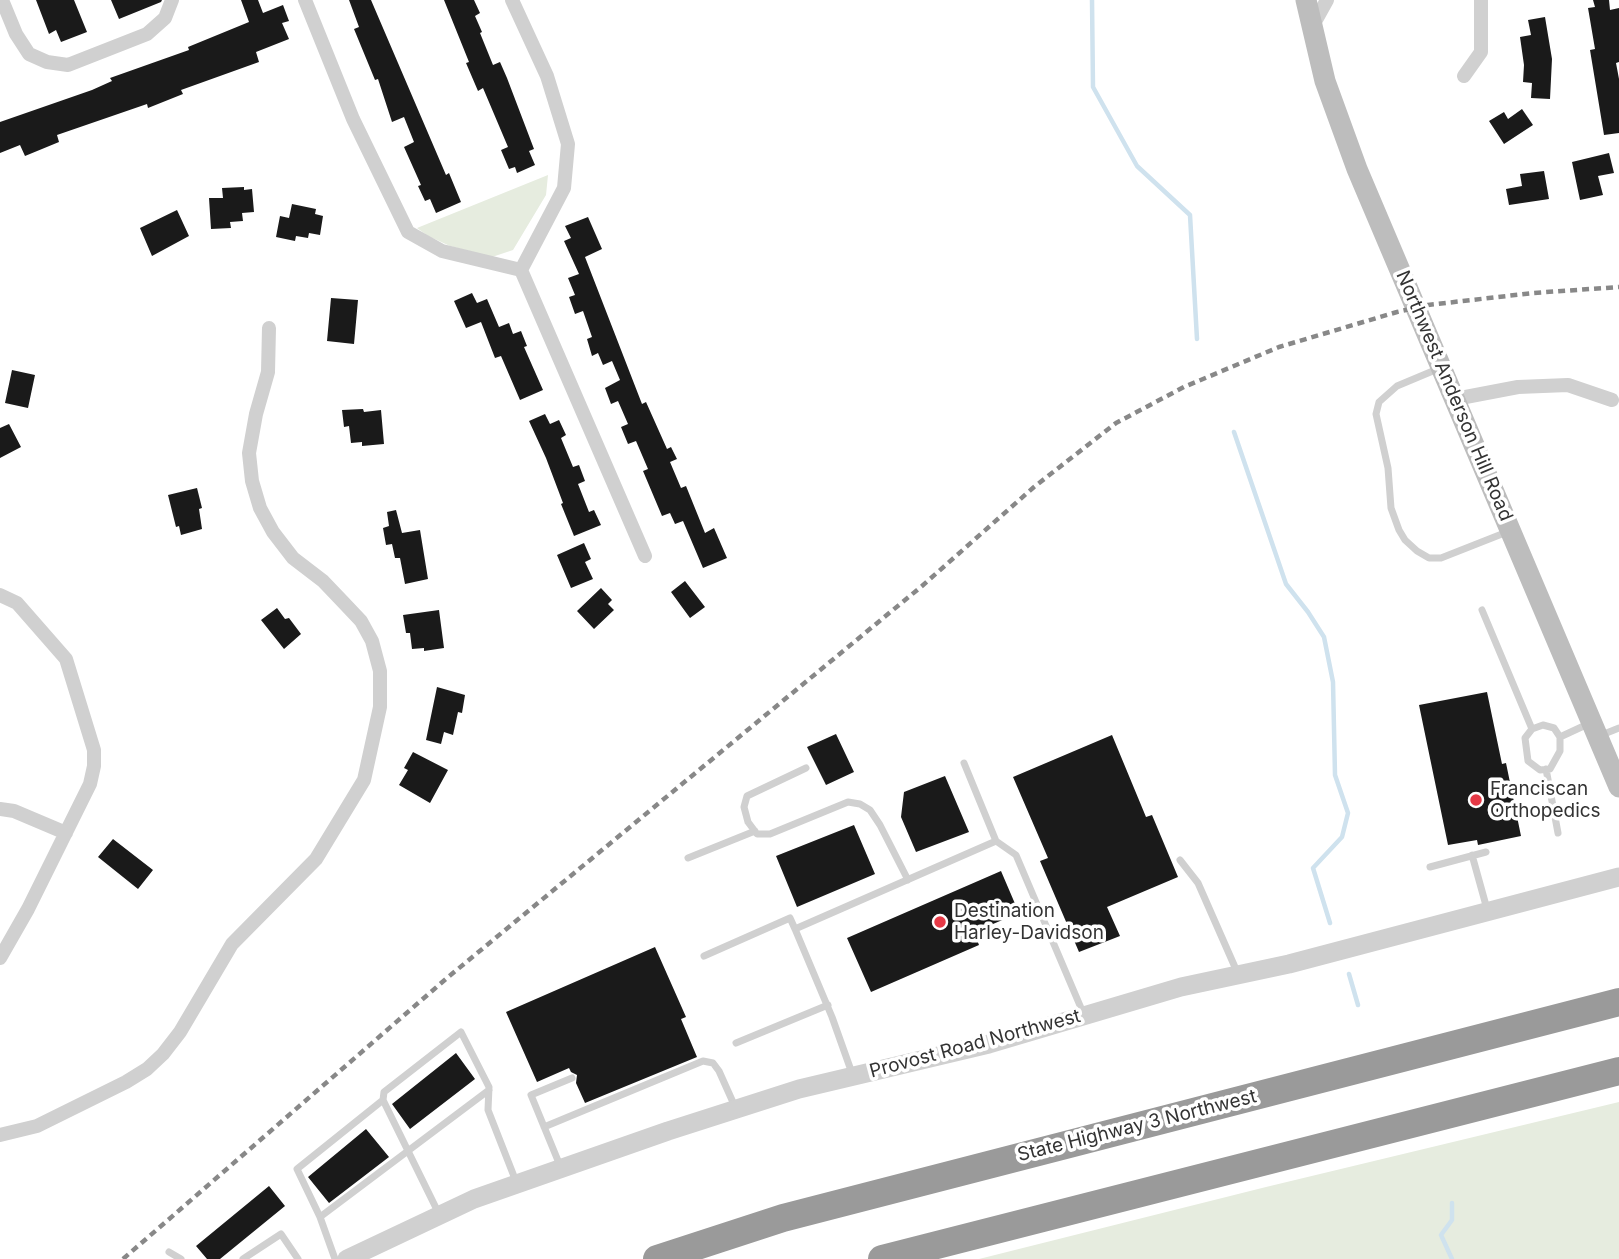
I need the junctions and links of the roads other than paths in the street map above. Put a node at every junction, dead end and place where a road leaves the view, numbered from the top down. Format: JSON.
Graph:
{"nodes":[{"id":1,"x":2,"y":0,"type":"edge"},
{"id":2,"x":172,"y":0,"type":"edge"},
{"id":3,"x":304,"y":0,"type":"edge"},
{"id":4,"x":512,"y":0,"type":"edge"},
{"id":5,"x":1306,"y":0,"type":"edge"},
{"id":6,"x":1327,"y":0,"type":"edge"},
{"id":7,"x":1482,"y":0,"type":"edge"},
{"id":8,"x":1312,"y":27,"type":"junction"},
{"id":9,"x":1464,"y":76,"type":"dead end"},
{"id":10,"x":521,"y":270,"type":"junction"},
{"id":11,"x":269,"y":328,"type":"dead end"},
{"id":12,"x":1441,"y":368,"type":"junction"},
{"id":13,"x":1611,"y":396,"type":"edge"},
{"id":14,"x":1455,"y":399,"type":"junction"},
{"id":15,"x":1511,"y":531,"type":"junction"},
{"id":16,"x":645,"y":556,"type":"dead end"},
{"id":17,"x":0,"y":595,"type":"edge"},
{"id":18,"x":1482,"y":610,"type":"dead end"},
{"id":19,"x":1619,"y":728,"type":"edge"},
{"id":20,"x":1532,"y":729,"type":"junction"},
{"id":21,"x":1595,"y":730,"type":"junction"},
{"id":22,"x":1560,"y":737,"type":"junction"},
{"id":23,"x":964,"y":763,"type":"dead end"},
{"id":24,"x":806,"y":768,"type":"dead end"},
{"id":25,"x":1546,"y":769,"type":"junction"},
{"id":26,"x":1619,"y":787,"type":"edge"},
{"id":27,"x":0,"y":808,"type":"edge"},
{"id":28,"x":755,"y":831,"type":"junction"},
{"id":29,"x":1558,"y":833,"type":"dead end"},
{"id":30,"x":66,"y":834,"type":"junction"},
{"id":31,"x":996,"y":841,"type":"junction"},
{"id":32,"x":1486,"y":852,"type":"dead end"},
{"id":33,"x":1472,"y":855,"type":"junction"},
{"id":34,"x":688,"y":858,"type":"dead end"},
{"id":35,"x":1180,"y":860,"type":"dead end"},
{"id":36,"x":1430,"y":867,"type":"dead end"},
{"id":37,"x":1619,"y":877,"type":"edge"},
{"id":38,"x":908,"y":880,"type":"junction"},
{"id":39,"x":1488,"y":911,"type":"junction"},
{"id":40,"x":795,"y":929,"type":"junction"},
{"id":41,"x":704,"y":957,"type":"dead end"},
{"id":42,"x":0,"y":958,"type":"edge"},
{"id":43,"x":1238,"y":975,"type":"junction"},
{"id":44,"x":1619,"y":1002,"type":"edge"},
{"id":45,"x":828,"y":1005,"type":"junction"},
{"id":46,"x":1084,"y":1016,"type":"junction"},
{"id":47,"x":736,"y":1043,"type":"dead end"},
{"id":48,"x":1619,"y":1072,"type":"edge"},
{"id":49,"x":853,"y":1076,"type":"junction"},
{"id":50,"x":572,"y":1078,"type":"dead end"},
{"id":51,"x":489,"y":1090,"type":"junction"},
{"id":52,"x":383,"y":1100,"type":"junction"},
{"id":53,"x":736,"y":1110,"type":"junction"},
{"id":54,"x":544,"y":1127,"type":"junction"},
{"id":55,"x":0,"y":1135,"type":"edge"},
{"id":56,"x":409,"y":1153,"type":"junction"},
{"id":57,"x":561,"y":1169,"type":"junction"},
{"id":58,"x":517,"y":1184,"type":"junction"},
{"id":59,"x":439,"y":1215,"type":"junction"},
{"id":60,"x":320,"y":1217,"type":"junction"},
{"id":61,"x":169,"y":1252,"type":"dead end"},
{"id":62,"x":181,"y":1259,"type":"edge"},
{"id":63,"x":243,"y":1259,"type":"edge"},
{"id":64,"x":298,"y":1259,"type":"edge"},
{"id":65,"x":335,"y":1259,"type":"edge"},
{"id":66,"x":347,"y":1259,"type":"edge"},
{"id":67,"x":657,"y":1259,"type":"edge"},
{"id":68,"x":882,"y":1259,"type":"edge"}],
"edges":[{"from":1,"to":2,"type":"street"},
{"from":3,"to":10,"type":"street"},
{"from":4,"to":10,"type":"street"},
{"from":5,"to":8,"type":"main road","name":"Northwest Anderson Hill Road"},
{"from":6,"to":8,"type":"street"},
{"from":7,"to":9,"type":"street"},
{"from":8,"to":12,"type":"main road","name":"Northwest Anderson Hill Road"},
{"from":10,"to":16,"type":"street"},
{"from":11,"to":55,"type":"street"},
{"from":12,"to":14,"type":"main road","name":"Northwest Anderson Hill Road"},
{"from":12,"to":15,"type":"lane"},
{"from":13,"to":14,"type":"street"},
{"from":14,"to":15,"type":"main road","name":"Northwest Anderson Hill Road"},
{"from":15,"to":21,"type":"main road","name":"Northwest Anderson Hill Road"},
{"from":17,"to":30,"type":"street"},
{"from":18,"to":20,"type":"lane"},
{"from":19,"to":21,"type":"lane"},
{"from":20,"to":22,"type":"lane"},
{"from":20,"to":25,"type":"lane"},
{"from":21,"to":22,"type":"lane"},
{"from":21,"to":26,"type":"main road","name":"Northwest Anderson Hill Road"},
{"from":22,"to":25,"type":"lane"},
{"from":23,"to":31,"type":"lane"},
{"from":24,"to":28,"type":"lane"},
{"from":25,"to":29,"type":"lane"},
{"from":27,"to":30,"type":"street"},
{"from":28,"to":34,"type":"lane"},
{"from":28,"to":38,"type":"lane"},
{"from":30,"to":42,"type":"street"},
{"from":31,"to":38,"type":"lane"},
{"from":31,"to":46,"type":"lane"},
{"from":32,"to":33,"type":"lane"},
{"from":33,"to":36,"type":"lane"},
{"from":33,"to":39,"type":"lane"},
{"from":35,"to":43,"type":"lane"},
{"from":37,"to":39,"type":"street","name":"Provost Road Northwest"},
{"from":38,"to":40,"type":"lane"},
{"from":39,"to":43,"type":"street","name":"Provost Road Northwest"},
{"from":40,"to":41,"type":"lane"},
{"from":40,"to":45,"type":"lane"},
{"from":43,"to":46,"type":"street","name":"Provost Road Northwest"},
{"from":44,"to":67,"type":"highway","name":"State Highway 3 Northwest"},
{"from":45,"to":47,"type":"lane"},
{"from":45,"to":49,"type":"lane"},
{"from":46,"to":49,"type":"street","name":"Provost Road Northwest"},
{"from":48,"to":68,"type":"highway"},
{"from":49,"to":53,"type":"street","name":"Provost Road Northwest"},
{"from":50,"to":54,"type":"lane"},
{"from":51,"to":52,"type":"lane"},
{"from":51,"to":56,"type":"lane"},
{"from":51,"to":58,"type":"lane"},
{"from":52,"to":56,"type":"lane"},
{"from":52,"to":60,"type":"lane"},
{"from":53,"to":54,"type":"lane"},
{"from":53,"to":57,"type":"street","name":"Provost Road Northwest"},
{"from":54,"to":57,"type":"lane"},
{"from":56,"to":59,"type":"lane"},
{"from":56,"to":60,"type":"lane"},
{"from":57,"to":58,"type":"street","name":"Provost Road Northwest"},
{"from":58,"to":59,"type":"street","name":"Provost Road Northwest"},
{"from":59,"to":66,"type":"street","name":"Provost Road Northwest"},
{"from":60,"to":65,"type":"lane"},
{"from":61,"to":62,"type":"lane"},
{"from":63,"to":64,"type":"lane"}]}
